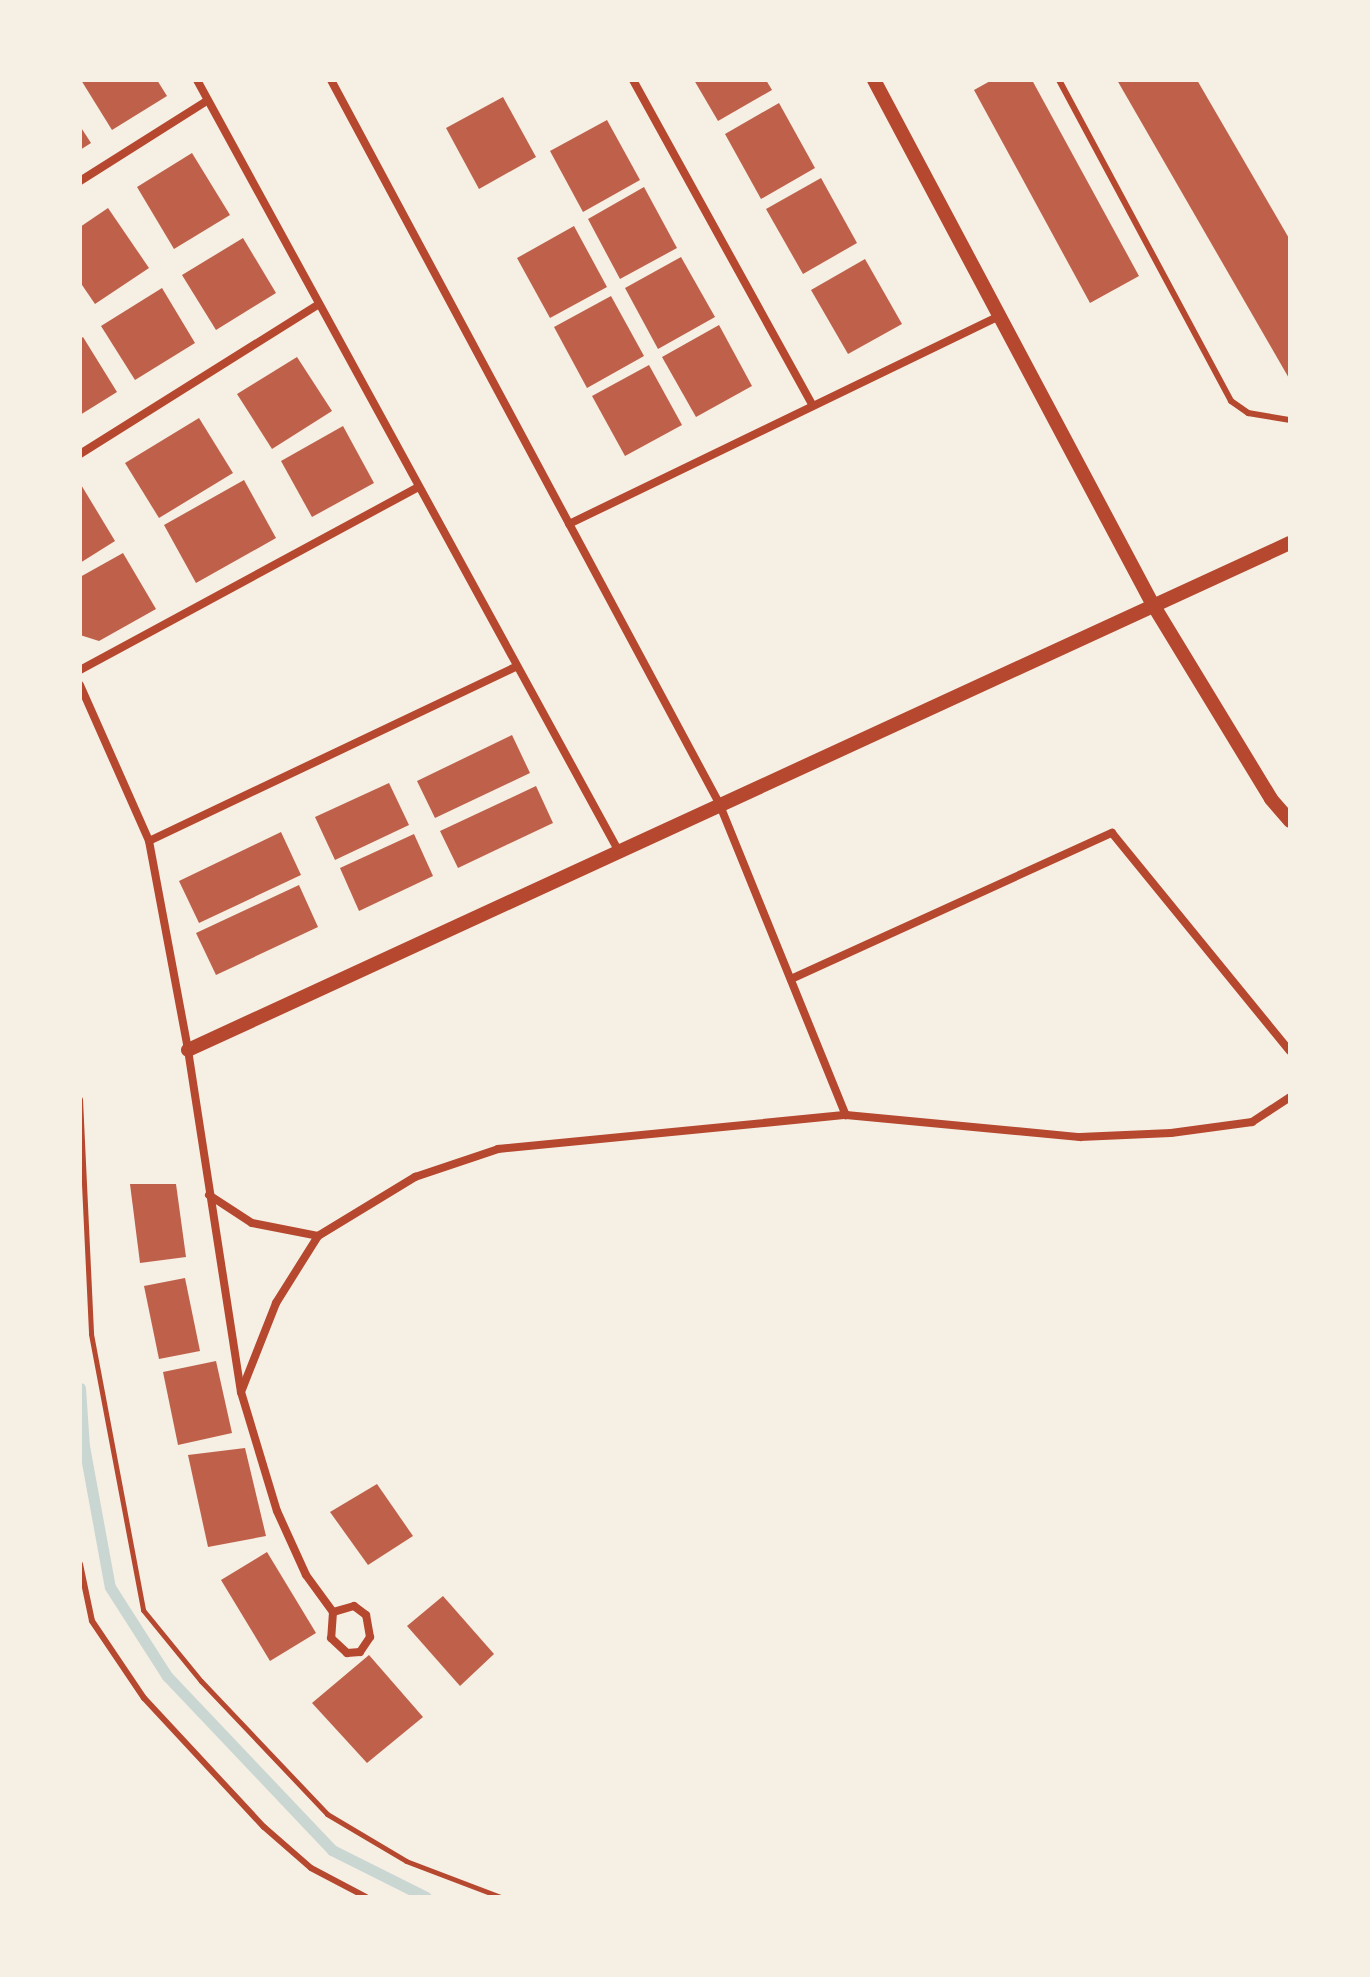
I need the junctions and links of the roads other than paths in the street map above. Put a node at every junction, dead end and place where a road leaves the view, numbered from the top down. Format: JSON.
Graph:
{"nodes":[{"id":1,"x":197,"y":80,"type":"edge"},
{"id":2,"x":331,"y":80,"type":"edge"},
{"id":3,"x":633,"y":80,"type":"edge"},
{"id":4,"x":874,"y":80,"type":"edge"},
{"id":5,"x":1059,"y":80,"type":"edge"},
{"id":6,"x":208,"y":100,"type":"junction"},
{"id":7,"x":80,"y":181,"type":"edge"},
{"id":8,"x":319,"y":304,"type":"junction"},
{"id":9,"x":998,"y":317,"type":"junction"},
{"id":10,"x":813,"y":406,"type":"junction"},
{"id":11,"x":1290,"y":420,"type":"edge"},
{"id":12,"x":80,"y":454,"type":"edge"},
{"id":13,"x":419,"y":487,"type":"junction"},
{"id":14,"x":569,"y":524,"type":"junction"},
{"id":15,"x":1290,"y":543,"type":"edge"},
{"id":16,"x":1152,"y":603,"type":"junction"},
{"id":17,"x":517,"y":666,"type":"junction"},
{"id":18,"x":80,"y":670,"type":"edge"},
{"id":19,"x":80,"y":685,"type":"edge"},
{"id":20,"x":719,"y":803,"type":"junction"},
{"id":21,"x":1290,"y":821,"type":"edge"},
{"id":22,"x":149,"y":841,"type":"junction"},
{"id":23,"x":618,"y":850,"type":"junction"},
{"id":24,"x":791,"y":979,"type":"junction"},
{"id":25,"x":188,"y":1050,"type":"junction"},
{"id":26,"x":1290,"y":1051,"type":"edge"},
{"id":27,"x":1290,"y":1097,"type":"edge"},
{"id":28,"x":846,"y":1115,"type":"junction"},
{"id":29,"x":209,"y":1195,"type":"junction"},
{"id":30,"x":318,"y":1236,"type":"junction"},
{"id":31,"x":241,"y":1392,"type":"junction"},
{"id":32,"x":80,"y":1564,"type":"edge"},
{"id":33,"x":333,"y":1612,"type":"junction"},
{"id":34,"x":366,"y":1897,"type":"edge"}],
"edges":[{"from":1,"to":6,"type":"street"},
{"from":2,"to":14,"type":"street"},
{"from":3,"to":10,"type":"street"},
{"from":4,"to":9,"type":"street"},
{"from":5,"to":11,"type":"lane"},
{"from":6,"to":7,"type":"street"},
{"from":6,"to":8,"type":"street"},
{"from":8,"to":12,"type":"street"},
{"from":8,"to":13,"type":"street"},
{"from":9,"to":10,"type":"street"},
{"from":9,"to":16,"type":"street"},
{"from":10,"to":14,"type":"street"},
{"from":13,"to":17,"type":"street"},
{"from":13,"to":18,"type":"street"},
{"from":14,"to":20,"type":"street"},
{"from":15,"to":16,"type":"street"},
{"from":16,"to":20,"type":"street"},
{"from":16,"to":21,"type":"street"},
{"from":17,"to":22,"type":"street"},
{"from":17,"to":23,"type":"street"},
{"from":19,"to":22,"type":"street"},
{"from":20,"to":23,"type":"street"},
{"from":20,"to":24,"type":"street"},
{"from":22,"to":25,"type":"street"},
{"from":23,"to":25,"type":"street"},
{"from":24,"to":26,"type":"street"},
{"from":24,"to":28,"type":"street"},
{"from":25,"to":29,"type":"street"},
{"from":27,"to":28,"type":"street"},
{"from":28,"to":30,"type":"street"},
{"from":29,"to":30,"type":"street"},
{"from":29,"to":31,"type":"street"},
{"from":30,"to":31,"type":"street"},
{"from":31,"to":33,"type":"street"},
{"from":32,"to":34,"type":"lane"},
{"from":33,"to":33,"type":"street"}]}
